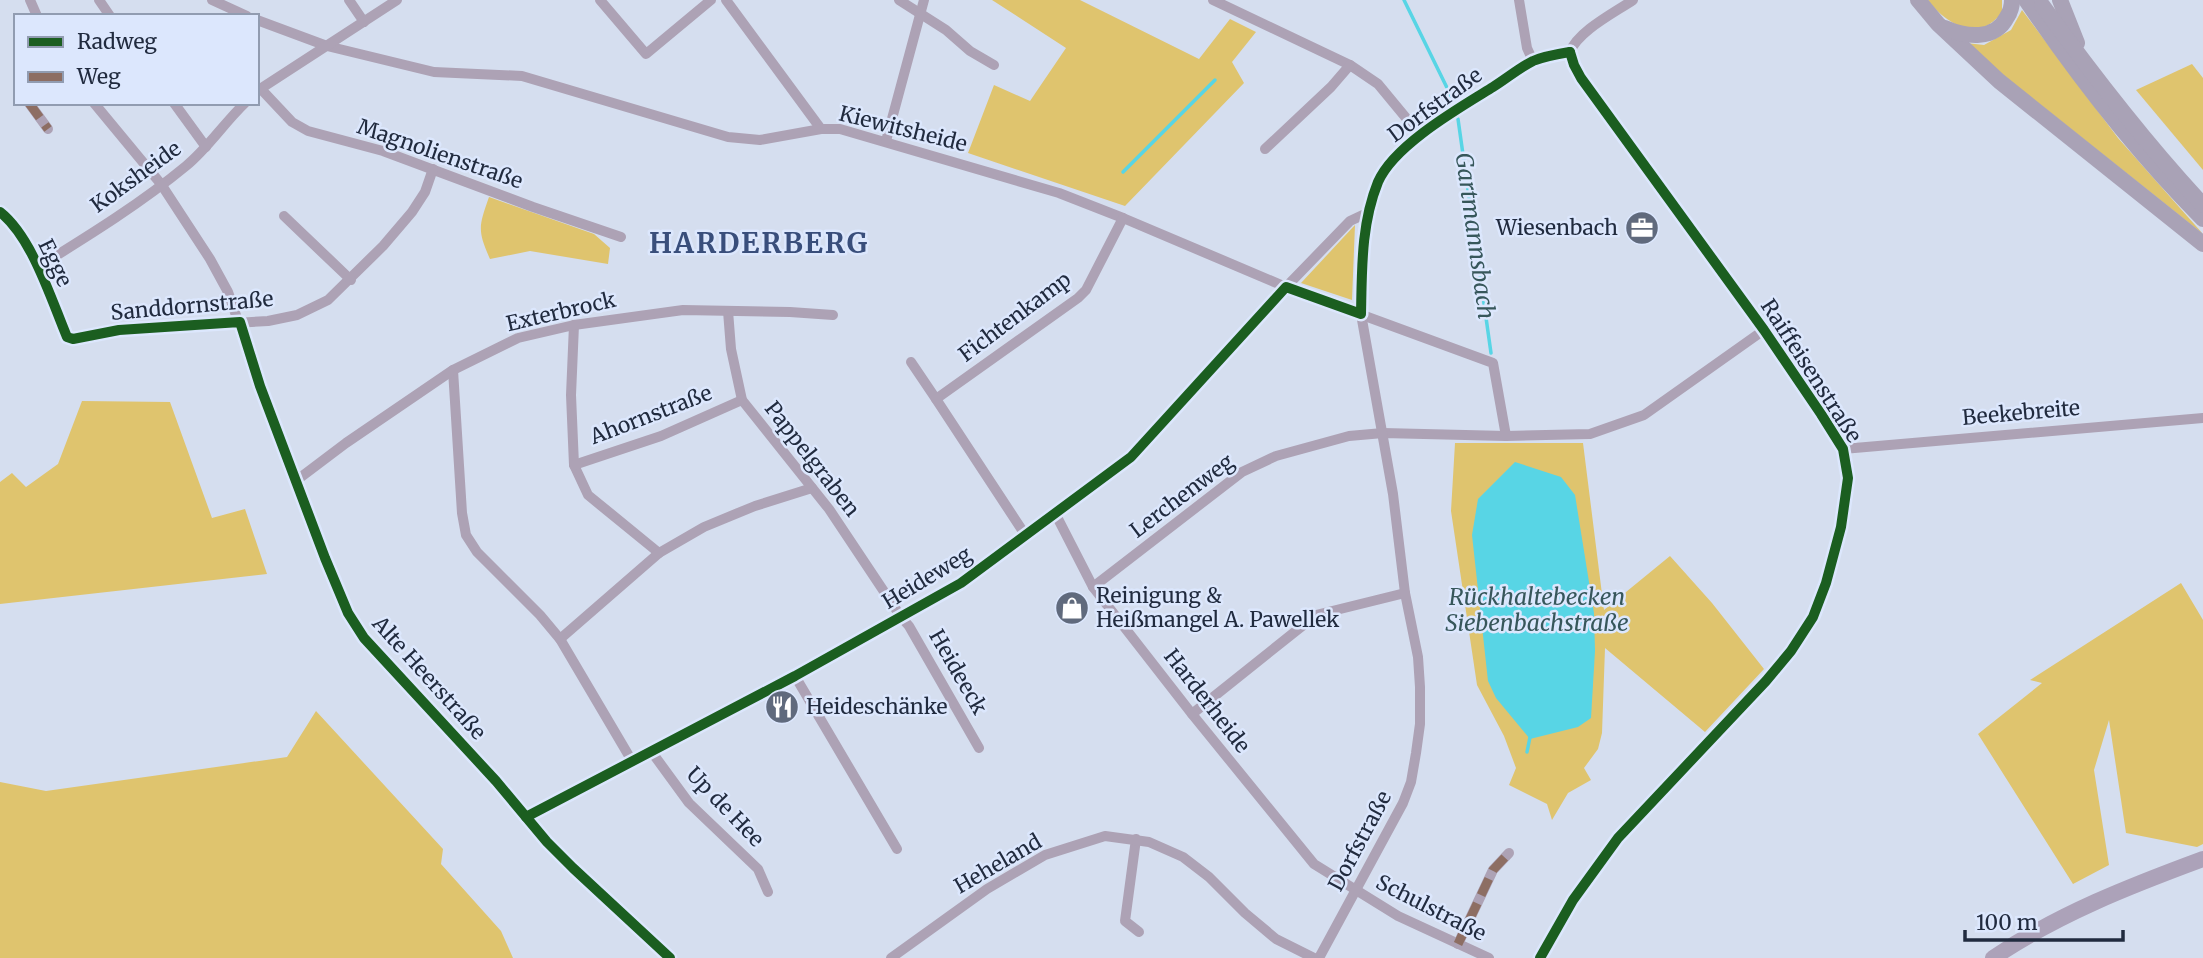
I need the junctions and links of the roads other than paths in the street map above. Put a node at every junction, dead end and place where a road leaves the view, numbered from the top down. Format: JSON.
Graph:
{"nodes":[{"id":1,"x":212,"y":0,"type":"edge"},
{"id":2,"x":349,"y":0,"type":"edge"},
{"id":3,"x":397,"y":0,"type":"edge"},
{"id":4,"x":600,"y":0,"type":"edge"},
{"id":5,"x":711,"y":0,"type":"edge"},
{"id":6,"x":726,"y":0,"type":"edge"},
{"id":7,"x":899,"y":0,"type":"edge"},
{"id":8,"x":924,"y":0,"type":"edge"},
{"id":9,"x":1518,"y":0,"type":"edge"},
{"id":10,"x":1633,"y":0,"type":"edge"},
{"id":11,"x":1918,"y":0,"type":"edge"},
{"id":12,"x":2012,"y":0,"type":"edge"},
{"id":13,"x":2026,"y":0,"type":"edge"},
{"id":14,"x":2038,"y":0,"type":"edge"},
{"id":15,"x":2060,"y":0,"type":"edge"},
{"id":16,"x":1218,"y":1,"type":"edge"},
{"id":17,"x":920,"y":12,"type":"junction"},
{"id":18,"x":243,"y":14,"type":"edge"},
{"id":19,"x":259,"y":21,"type":"edge"},
{"id":20,"x":364,"y":22,"type":"junction"},
{"id":21,"x":1938,"y":24,"type":"junction"},
{"id":22,"x":327,"y":46,"type":"junction"},
{"id":23,"x":1570,"y":52,"type":"junction"},
{"id":24,"x":1533,"y":61,"type":"junction"},
{"id":25,"x":993,"y":65,"type":"dead end"},
{"id":26,"x":1350,"y":65,"type":"junction"},
{"id":27,"x":2088,"y":67,"type":"junction"},
{"id":28,"x":259,"y":90,"type":"edge"},
{"id":29,"x":30,"y":105,"type":"edge"},
{"id":30,"x":96,"y":105,"type":"edge"},
{"id":31,"x":175,"y":105,"type":"edge"},
{"id":32,"x":243,"y":105,"type":"edge"},
{"id":33,"x":48,"y":129,"type":"dead end"},
{"id":34,"x":821,"y":129,"type":"junction"},
{"id":35,"x":1421,"y":135,"type":"junction"},
{"id":36,"x":886,"y":141,"type":"junction"},
{"id":37,"x":206,"y":147,"type":"junction"},
{"id":38,"x":1265,"y":149,"type":"dead end"},
{"id":39,"x":433,"y":169,"type":"junction"},
{"id":40,"x":162,"y":184,"type":"junction"},
{"id":41,"x":2203,"y":205,"type":"edge"},
{"id":42,"x":0,"y":212,"type":"edge"},
{"id":43,"x":1367,"y":213,"type":"junction"},
{"id":44,"x":284,"y":216,"type":"dead end"},
{"id":45,"x":1123,"y":218,"type":"junction"},
{"id":46,"x":2203,"y":219,"type":"edge"},
{"id":47,"x":621,"y":237,"type":"dead end"},
{"id":48,"x":2203,"y":244,"type":"edge"},
{"id":49,"x":38,"y":267,"type":"junction"},
{"id":50,"x":351,"y":280,"type":"junction"},
{"id":51,"x":1286,"y":287,"type":"junction"},
{"id":52,"x":728,"y":311,"type":"junction"},
{"id":53,"x":1361,"y":314,"type":"junction"},
{"id":54,"x":833,"y":316,"type":"dead end"},
{"id":55,"x":240,"y":322,"type":"junction"},
{"id":56,"x":574,"y":325,"type":"junction"},
{"id":57,"x":1764,"y":330,"type":"junction"},
{"id":58,"x":67,"y":337,"type":"joint"},
{"id":59,"x":911,"y":362,"type":"dead end"},
{"id":60,"x":453,"y":370,"type":"junction"},
{"id":61,"x":936,"y":399,"type":"junction"},
{"id":62,"x":742,"y":400,"type":"junction"},
{"id":63,"x":2203,"y":418,"type":"edge"},
{"id":64,"x":1383,"y":433,"type":"junction"},
{"id":65,"x":1506,"y":436,"type":"junction"},
{"id":66,"x":1843,"y":449,"type":"junction"},
{"id":67,"x":573,"y":465,"type":"junction"},
{"id":68,"x":297,"y":480,"type":"junction"},
{"id":69,"x":812,"y":488,"type":"junction"},
{"id":70,"x":1055,"y":513,"type":"junction"},
{"id":71,"x":1026,"y":536,"type":"junction"},
{"id":72,"x":659,"y":553,"type":"junction"},
{"id":73,"x":1093,"y":587,"type":"junction"},
{"id":74,"x":1405,"y":593,"type":"junction"},
{"id":75,"x":901,"y":617,"type":"junction"},
{"id":76,"x":560,"y":639,"type":"junction"},
{"id":77,"x":795,"y":676,"type":"junction"},
{"id":78,"x":1192,"y":714,"type":"junction"},
{"id":79,"x":979,"y":748,"type":"dead end"},
{"id":80,"x":651,"y":751,"type":"junction"},
{"id":81,"x":632,"y":761,"type":"junction"},
{"id":82,"x":526,"y":817,"type":"junction"},
{"id":83,"x":1136,"y":839,"type":"junction"},
{"id":84,"x":897,"y":849,"type":"dead end"},
{"id":85,"x":1509,"y":853,"type":"dead end"},
{"id":86,"x":2203,"y":859,"type":"edge"},
{"id":87,"x":1356,"y":891,"type":"junction"},
{"id":88,"x":768,"y":892,"type":"dead end"},
{"id":89,"x":1139,"y":932,"type":"dead end"},
{"id":90,"x":1458,"y":944,"type":"junction"},
{"id":91,"x":670,"y":958,"type":"edge"},
{"id":92,"x":891,"y":958,"type":"edge"},
{"id":93,"x":1317,"y":958,"type":"edge"},
{"id":94,"x":1489,"y":958,"type":"edge"},
{"id":95,"x":1540,"y":958,"type":"edge"},
{"id":96,"x":1993,"y":958,"type":"edge"}],
"edges":[{"from":1,"to":18,"type":"street"},
{"from":2,"to":20,"type":"street"},
{"from":3,"to":20,"type":"street"},
{"from":4,"to":5,"type":"street"},
{"from":6,"to":34,"type":"street"},
{"from":7,"to":17,"type":"street"},
{"from":8,"to":17,"type":"street"},
{"from":9,"to":24,"type":"street"},
{"from":10,"to":23,"type":"street"},
{"from":11,"to":21,"type":"highway"},
{"from":12,"to":21,"type":"highway"},
{"from":13,"to":46,"type":"highway"},
{"from":14,"to":27,"type":"highway"},
{"from":15,"to":27,"type":"highway"},
{"from":16,"to":26,"type":"street"},
{"from":17,"to":25,"type":"street"},
{"from":17,"to":36,"type":"street"},
{"from":19,"to":22,"type":"street","name":"Kiewitsheide"},
{"from":20,"to":22,"type":"street"},
{"from":21,"to":48,"type":"highway"},
{"from":22,"to":28,"type":"street"},
{"from":22,"to":34,"type":"street","name":"Kiewitsheide"},
{"from":23,"to":24,"type":"street","name":"Dorfstraße"},
{"from":23,"to":57,"type":"street","name":"Raiffeisenstraße"},
{"from":24,"to":35,"type":"street","name":"Dorfstraße"},
{"from":26,"to":35,"type":"street"},
{"from":26,"to":38,"type":"street"},
{"from":27,"to":41,"type":"highway"},
{"from":28,"to":39,"type":"street","name":"Magnolienstraße"},
{"from":29,"to":33,"type":"street"},
{"from":30,"to":40,"type":"street","name":"Alte Heerstraße"},
{"from":31,"to":37,"type":"street"},
{"from":32,"to":37,"type":"street","name":"Koksheide"},
{"from":34,"to":36,"type":"street","name":"Kiewitsheide"},
{"from":35,"to":43,"type":"street","name":"Dorfstraße"},
{"from":36,"to":45,"type":"street","name":"Kiewitsheide"},
{"from":37,"to":40,"type":"street","name":"Koksheide"},
{"from":39,"to":47,"type":"street","name":"Magnolienstraße"},
{"from":39,"to":50,"type":"street","name":"Sanddornstraße"},
{"from":40,"to":49,"type":"street","name":"Koksheide"},
{"from":40,"to":55,"type":"street","name":"Alte Heerstraße"},
{"from":42,"to":49,"type":"street","name":"Egge"},
{"from":43,"to":51,"type":"street","name":"Heideweg"},
{"from":43,"to":53,"type":"street","name":"Dorfstraße"},
{"from":44,"to":50,"type":"street"},
{"from":45,"to":51,"type":"street","name":"Kiewitsheide"},
{"from":45,"to":61,"type":"street","name":"Fichtenkamp"},
{"from":49,"to":58,"type":"street","name":"Egge"},
{"from":50,"to":55,"type":"street","name":"Sanddornstraße"},
{"from":51,"to":53,"type":"street","name":"Kiewitsheide"},
{"from":51,"to":70,"type":"street","name":"Heideweg"},
{"from":52,"to":54,"type":"street","name":"Exterbrock"},
{"from":52,"to":56,"type":"street","name":"Exterbrock"},
{"from":52,"to":62,"type":"street","name":"Pappelgraben"},
{"from":53,"to":64,"type":"street","name":"Dorfstraße"},
{"from":53,"to":65,"type":"street","name":"Kiewitsheide"},
{"from":55,"to":58,"type":"street","name":"Sanddornstraße"},
{"from":55,"to":68,"type":"street","name":"Alte Heerstraße"},
{"from":56,"to":60,"type":"street","name":"Exterbrock"},
{"from":56,"to":67,"type":"street"},
{"from":57,"to":65,"type":"street","name":"Lerchenweg"},
{"from":57,"to":66,"type":"street","name":"Raiffeisenstraße"},
{"from":59,"to":61,"type":"street"},
{"from":60,"to":68,"type":"street","name":"Exterbrock"},
{"from":60,"to":76,"type":"street"},
{"from":61,"to":71,"type":"street"},
{"from":62,"to":67,"type":"street","name":"Ahornstraße"},
{"from":62,"to":69,"type":"street","name":"Pappelgraben"},
{"from":63,"to":66,"type":"street","name":"Beekebreite"},
{"from":64,"to":65,"type":"street","name":"Lerchenweg"},
{"from":64,"to":73,"type":"street","name":"Lerchenweg"},
{"from":64,"to":74,"type":"street","name":"Dorfstraße"},
{"from":66,"to":95,"type":"street","name":"Raiffeisenstraße"},
{"from":67,"to":72,"type":"street"},
{"from":68,"to":82,"type":"street","name":"Alte Heerstraße"},
{"from":69,"to":72,"type":"street"},
{"from":69,"to":75,"type":"street","name":"Pappelgraben"},
{"from":70,"to":71,"type":"street","name":"Heideweg"},
{"from":70,"to":73,"type":"street","name":"Harderheide"},
{"from":71,"to":75,"type":"street","name":"Heideweg"},
{"from":72,"to":76,"type":"street"},
{"from":73,"to":78,"type":"street","name":"Harderheide"},
{"from":74,"to":78,"type":"street"},
{"from":74,"to":87,"type":"street","name":"Dorfstraße"},
{"from":75,"to":77,"type":"street","name":"Heideweg"},
{"from":75,"to":79,"type":"street","name":"Heideeck"},
{"from":76,"to":81,"type":"street"},
{"from":77,"to":80,"type":"street","name":"Heideweg"},
{"from":77,"to":84,"type":"street"},
{"from":78,"to":87,"type":"street","name":"Harderheide"},
{"from":80,"to":81,"type":"street","name":"Heideweg"},
{"from":80,"to":88,"type":"street","name":"Up de Hee"},
{"from":81,"to":82,"type":"street","name":"Heideweg"},
{"from":82,"to":91,"type":"street","name":"Alte Heerstraße"},
{"from":83,"to":89,"type":"street"},
{"from":83,"to":92,"type":"street","name":"Heheland"},
{"from":83,"to":93,"type":"street","name":"Heheland"},
{"from":85,"to":90,"type":"street"},
{"from":86,"to":96,"type":"main road"},
{"from":87,"to":90,"type":"street","name":"Schulstraße"},
{"from":87,"to":93,"type":"street","name":"Dorfstraße"},
{"from":90,"to":94,"type":"street","name":"Schulstraße"}]}
